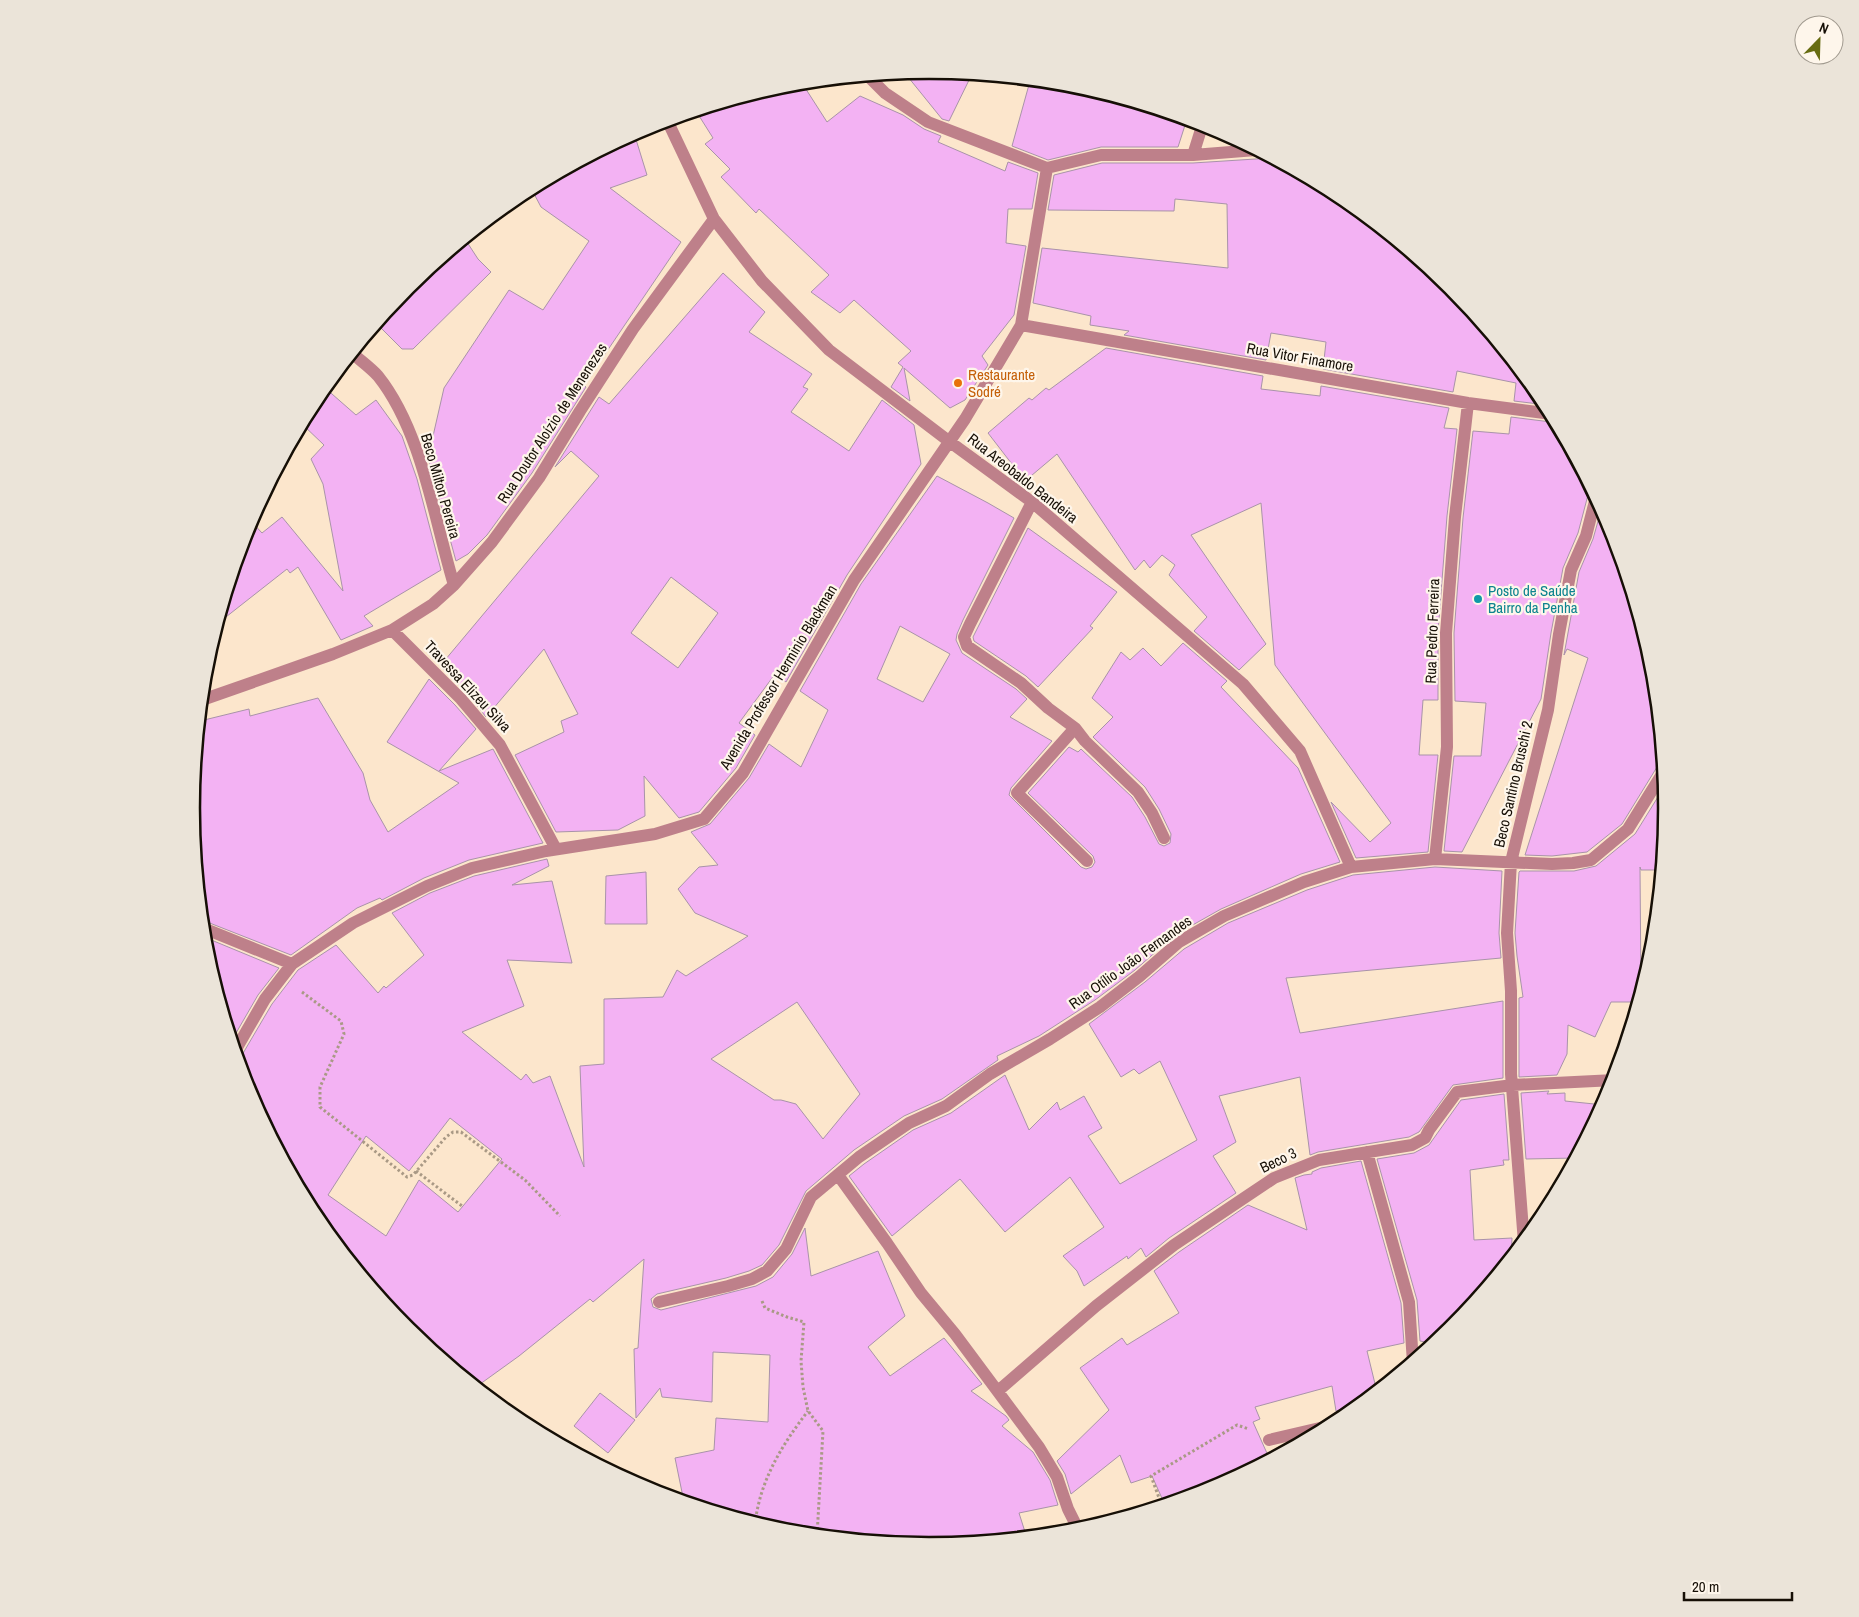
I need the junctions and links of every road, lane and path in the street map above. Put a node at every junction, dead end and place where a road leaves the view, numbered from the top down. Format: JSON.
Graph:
{"nodes":[{"id":1,"x":873,"y":81,"type":"edge"},
{"id":2,"x":671,"y":126,"type":"edge"},
{"id":3,"x":1201,"y":131,"type":"edge"},
{"id":4,"x":1245,"y":151,"type":"edge"},
{"id":5,"x":1193,"y":155,"type":"junction"},
{"id":6,"x":1047,"y":168,"type":"junction"},
{"id":7,"x":714,"y":219,"type":"junction"},
{"id":8,"x":1021,"y":325,"type":"junction"},
{"id":9,"x":357,"y":357,"type":"edge"},
{"id":10,"x":1468,"y":403,"type":"junction"},
{"id":11,"x":1540,"y":409,"type":"edge"},
{"id":12,"x":950,"y":442,"type":"junction"},
{"id":13,"x":1032,"y":502,"type":"junction"},
{"id":14,"x":1594,"y":507,"type":"edge"},
{"id":15,"x":454,"y":585,"type":"junction"},
{"id":16,"x":392,"y":630,"type":"junction"},
{"id":17,"x":209,"y":698,"type":"edge"},
{"id":18,"x":1075,"y":728,"type":"junction"},
{"id":19,"x":1658,"y":780,"type":"edge"},
{"id":20,"x":1164,"y":838,"type":"dead end"},
{"id":21,"x":556,"y":849,"type":"junction"},
{"id":22,"x":1435,"y":859,"type":"junction"},
{"id":23,"x":1087,"y":861,"type":"dead end"},
{"id":24,"x":1511,"y":862,"type":"junction"},
{"id":25,"x":1351,"y":867,"type":"junction"},
{"id":26,"x":211,"y":931,"type":"edge"},
{"id":27,"x":292,"y":964,"type":"junction"},
{"id":28,"x":281,"y":977,"type":"junction"},
{"id":29,"x":239,"y":1045,"type":"edge"},
{"id":30,"x":1607,"y":1080,"type":"edge"},
{"id":31,"x":1513,"y":1085,"type":"junction"},
{"id":32,"x":1367,"y":1152,"type":"junction"},
{"id":33,"x":416,"y":1171,"type":"junction"},
{"id":34,"x":838,"y":1175,"type":"junction"},
{"id":35,"x":462,"y":1206,"type":"dead end"},
{"id":36,"x":560,"y":1216,"type":"dead end"},
{"id":37,"x":1523,"y":1232,"type":"edge"},
{"id":38,"x":752,"y":1278,"type":"junction"},
{"id":39,"x":659,"y":1302,"type":"dead end"},
{"id":40,"x":1413,"y":1356,"type":"edge"},
{"id":41,"x":998,"y":1391,"type":"junction"},
{"id":42,"x":808,"y":1411,"type":"junction"},
{"id":43,"x":1310,"y":1430,"type":"edge"},
{"id":44,"x":1268,"y":1440,"type":"joint"},
{"id":45,"x":1160,"y":1501,"type":"edge"},
{"id":46,"x":757,"y":1517,"type":"edge"},
{"id":47,"x":1076,"y":1523,"type":"edge"},
{"id":48,"x":817,"y":1529,"type":"edge"}],
"edges":[{"from":1,"to":6,"type":"street"},
{"from":2,"to":7,"type":"street","name":"Rua Areobaldo Bandeira"},
{"from":3,"to":5,"type":"street"},
{"from":4,"to":5,"type":"street"},
{"from":5,"to":6,"type":"street"},
{"from":6,"to":8,"type":"street","name":"Avenida Professor Herminio Blackman"},
{"from":7,"to":12,"type":"street","name":"Rua Areobaldo Bandeira"},
{"from":7,"to":15,"type":"street","name":"Rua Doutor Aloízio de Menenezes"},
{"from":8,"to":10,"type":"street","name":"Rua Vitor Finamore"},
{"from":8,"to":12,"type":"street","name":"Avenida Professor Herminio Blackman"},
{"from":9,"to":15,"type":"street","name":"Beco Milton Pereira"},
{"from":10,"to":11,"type":"street","name":"Rua Vitor Finamore"},
{"from":10,"to":22,"type":"street","name":"Rua Pedro Ferreira"},
{"from":12,"to":13,"type":"street","name":"Rua Areobaldo Bandeira"},
{"from":12,"to":21,"type":"street","name":"Avenida Professor Herminio Blackman"},
{"from":13,"to":18,"type":"street"},
{"from":13,"to":25,"type":"street","name":"Rua Areobaldo Bandeira"},
{"from":14,"to":24,"type":"street","name":"Beco Santino Bruschi 2"},
{"from":15,"to":16,"type":"street","name":"Rua Doutor Aloízio de Menenezes"},
{"from":16,"to":17,"type":"street","name":"Rua Doutor Aloízio de Menenezes"},
{"from":16,"to":21,"type":"street","name":"Travessa Elizeu Silva"},
{"from":18,"to":20,"type":"street"},
{"from":18,"to":23,"type":"street"},
{"from":19,"to":24,"type":"street","name":"Rua Otílio João Fernandes"},
{"from":21,"to":27,"type":"street","name":"Avenida Professor Herminio Blackman"},
{"from":22,"to":24,"type":"street","name":"Rua Otílio João Fernandes"},
{"from":22,"to":25,"type":"street","name":"Rua Otílio João Fernandes"},
{"from":24,"to":31,"type":"street","name":"Beco Santino Bruschi 2"},
{"from":25,"to":34,"type":"street","name":"Rua Otílio João Fernandes"},
{"from":26,"to":27,"type":"street"},
{"from":27,"to":28,"type":"street","name":"Avenida Professor Herminio Blackman"},
{"from":28,"to":29,"type":"street","name":"Avenida Professor Herminio Blackman"},
{"from":28,"to":33,"type":"path"},
{"from":30,"to":31,"type":"street","name":"Beco 3"},
{"from":31,"to":32,"type":"street","name":"Beco 3"},
{"from":31,"to":37,"type":"street","name":"Beco Santino Bruschi 2"},
{"from":32,"to":40,"type":"street"},
{"from":32,"to":41,"type":"street","name":"Beco 3"},
{"from":33,"to":35,"type":"path"},
{"from":33,"to":36,"type":"path"},
{"from":34,"to":38,"type":"street","name":"Rua Otílio João Fernandes"},
{"from":34,"to":41,"type":"street"},
{"from":38,"to":39,"type":"street","name":"Rua Otílio João Fernandes"},
{"from":38,"to":42,"type":"path"},
{"from":41,"to":47,"type":"street"},
{"from":42,"to":46,"type":"path"},
{"from":42,"to":48,"type":"path"},
{"from":43,"to":44,"type":"street"},
{"from":44,"to":45,"type":"path"}]}
